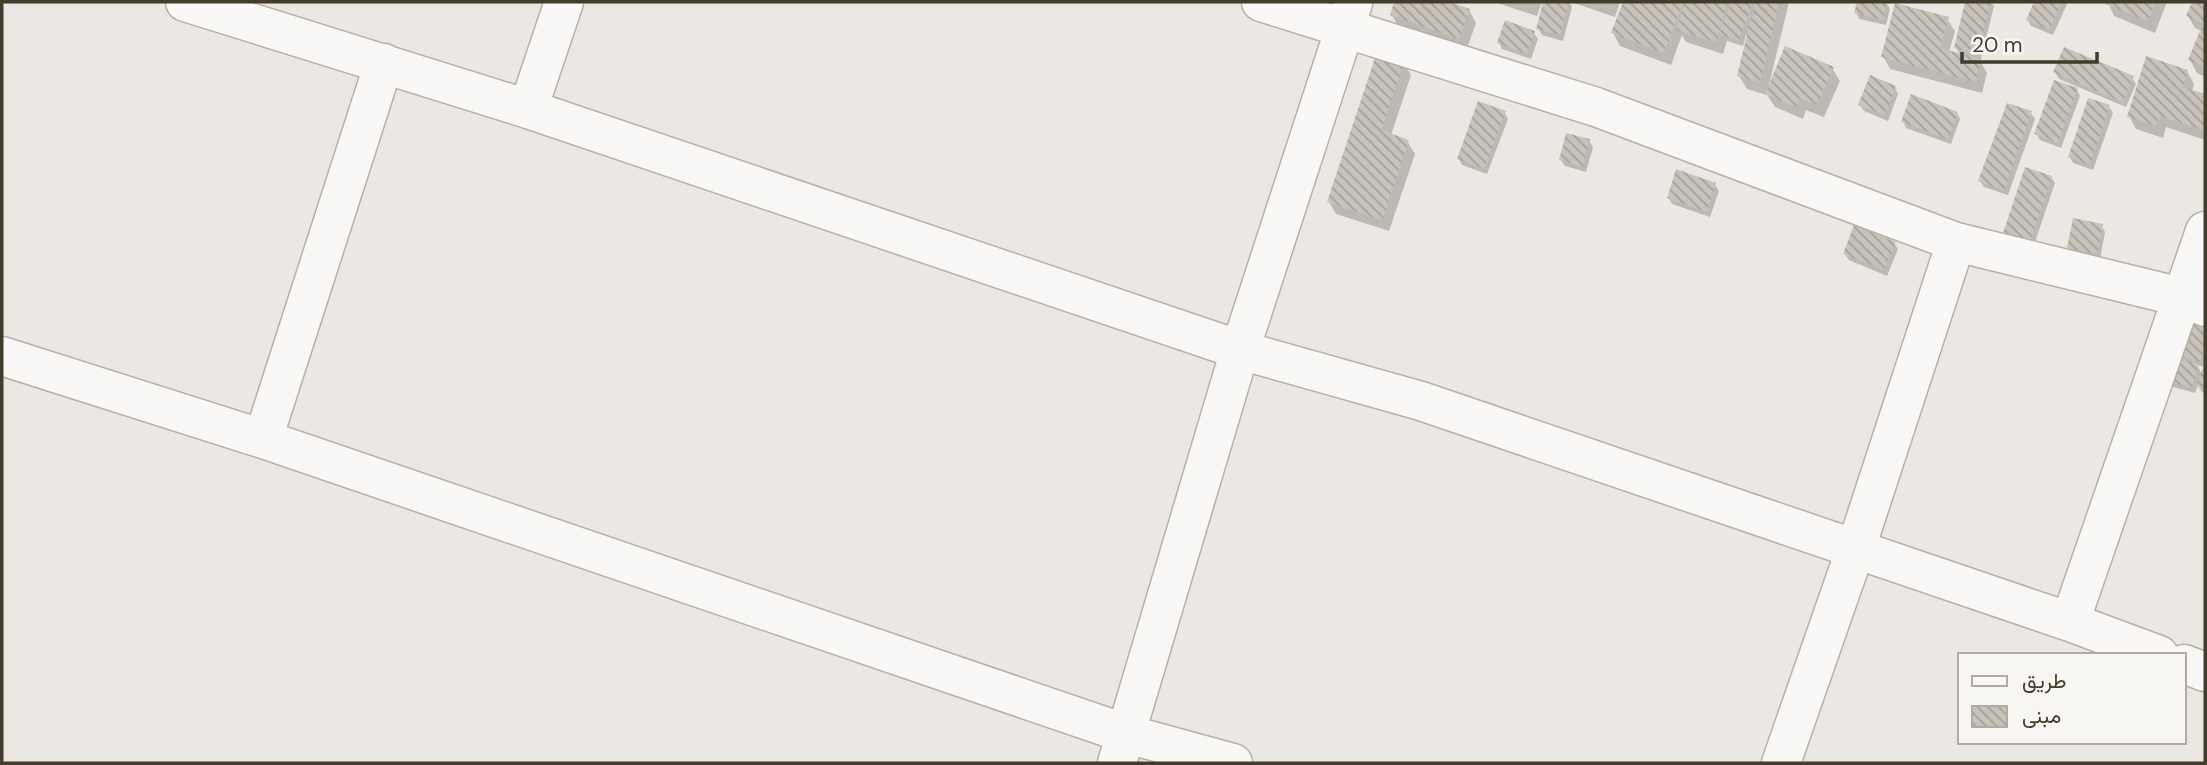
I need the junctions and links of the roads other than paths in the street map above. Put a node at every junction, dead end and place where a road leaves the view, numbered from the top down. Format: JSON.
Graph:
{"nodes":[{"id":1,"x":185,"y":2,"type":"edge"},
{"id":2,"x":564,"y":2,"type":"edge"},
{"id":3,"x":1261,"y":2,"type":"edge"},
{"id":4,"x":251,"y":12,"type":"edge"},
{"id":5,"x":1349,"y":14,"type":"edge"},
{"id":6,"x":384,"y":63,"type":"junction"},
{"id":7,"x":528,"y":109,"type":"junction"},
{"id":8,"x":2205,"y":231,"type":"edge"},
{"id":9,"x":1956,"y":242,"type":"junction"},
{"id":10,"x":2193,"y":302,"type":"edge"},
{"id":11,"x":1240,"y":350,"type":"junction"},
{"id":12,"x":2,"y":356,"type":"edge"},
{"id":13,"x":263,"y":439,"type":"junction"},
{"id":14,"x":1856,"y":548,"type":"junction"},
{"id":15,"x":2070,"y":622,"type":"junction"},
{"id":16,"x":2154,"y":653,"type":"edge"},
{"id":17,"x":2186,"y":665,"type":"edge"},
{"id":18,"x":2205,"y":672,"type":"edge"},
{"id":19,"x":1122,"y":748,"type":"edge"},
{"id":20,"x":1233,"y":763,"type":"edge"},
{"id":21,"x":1781,"y":763,"type":"edge"}],
"edges":[{"from":1,"to":4,"type":"street"},
{"from":2,"to":7,"type":"street"},
{"from":3,"to":5,"type":"street"},
{"from":4,"to":6,"type":"street"},
{"from":5,"to":9,"type":"street"},
{"from":5,"to":11,"type":"street"},
{"from":6,"to":7,"type":"street"},
{"from":6,"to":13,"type":"street"},
{"from":7,"to":11,"type":"street"},
{"from":8,"to":10,"type":"street"},
{"from":9,"to":10,"type":"street"},
{"from":9,"to":14,"type":"street"},
{"from":10,"to":15,"type":"street"},
{"from":11,"to":14,"type":"street"},
{"from":11,"to":19,"type":"street"},
{"from":12,"to":13,"type":"street"},
{"from":13,"to":19,"type":"street"},
{"from":14,"to":15,"type":"street"},
{"from":14,"to":21,"type":"street"},
{"from":15,"to":16,"type":"street"},
{"from":17,"to":18,"type":"street"},
{"from":19,"to":20,"type":"street"}]}
